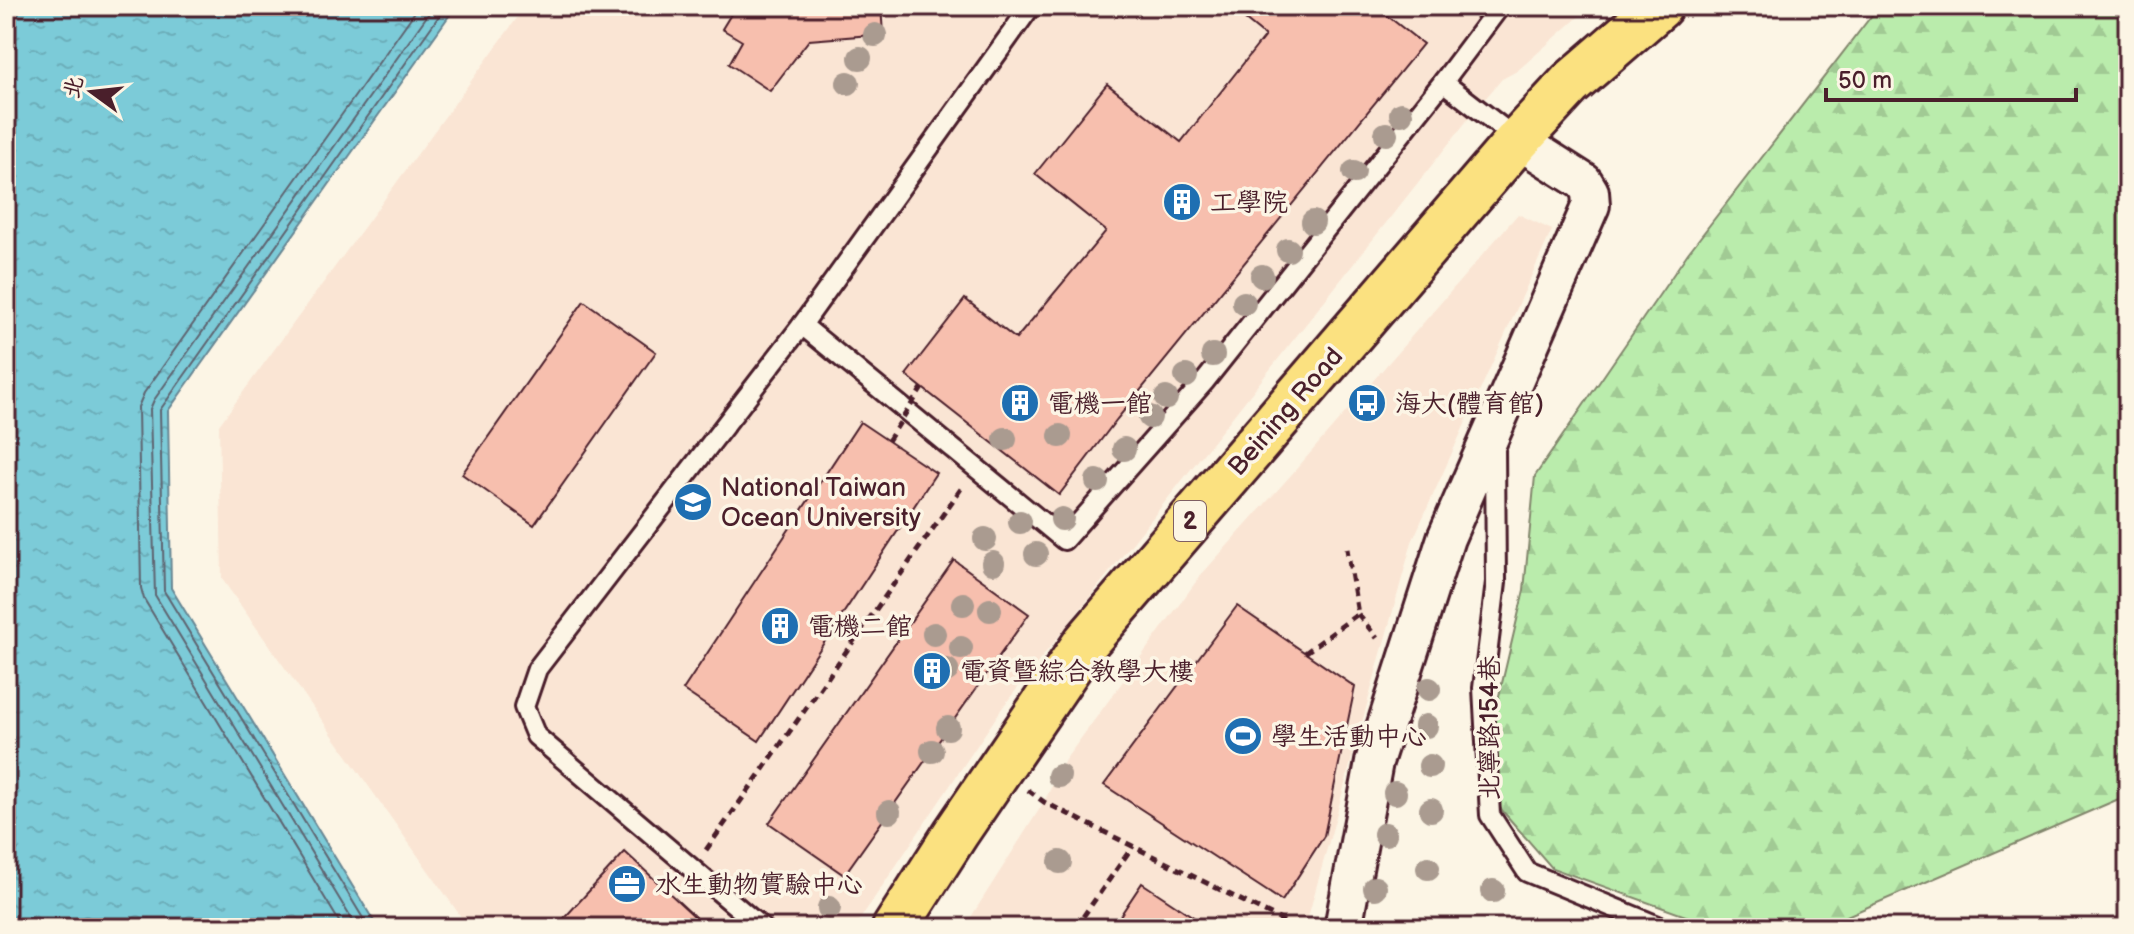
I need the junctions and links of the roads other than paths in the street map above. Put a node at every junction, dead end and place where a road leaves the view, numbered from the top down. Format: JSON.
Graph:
{"nodes":[{"id":1,"x":1031,"y":6,"type":"edge"},
{"id":2,"x":1500,"y":6,"type":"edge"},
{"id":3,"x":1660,"y":6,"type":"edge"},
{"id":4,"x":1443,"y":82,"type":"junction"},
{"id":5,"x":1518,"y":140,"type":"junction"},
{"id":6,"x":802,"y":325,"type":"junction"},
{"id":7,"x":1494,"y":427,"type":"junction"},
{"id":8,"x":762,"y":928,"type":"edge"},
{"id":9,"x":895,"y":928,"type":"edge"},
{"id":10,"x":1343,"y":928,"type":"edge"},
{"id":11,"x":1663,"y":928,"type":"edge"}],
"edges":[{"from":1,"to":6,"type":"lane"},
{"from":2,"to":4,"type":"lane"},
{"from":3,"to":5,"type":"main road","name":"Beining Road","number":"2"},
{"from":4,"to":5,"type":"lane"},
{"from":4,"to":6,"type":"lane"},
{"from":5,"to":7,"type":"street","name":"北寧路154巷"},
{"from":5,"to":9,"type":"main road","name":"Beining Road","number":"2"},
{"from":6,"to":8,"type":"lane"},
{"from":7,"to":10,"type":"street","name":"北寧路154巷"},
{"from":7,"to":11,"type":"lane","name":"北寧路154巷"}]}
